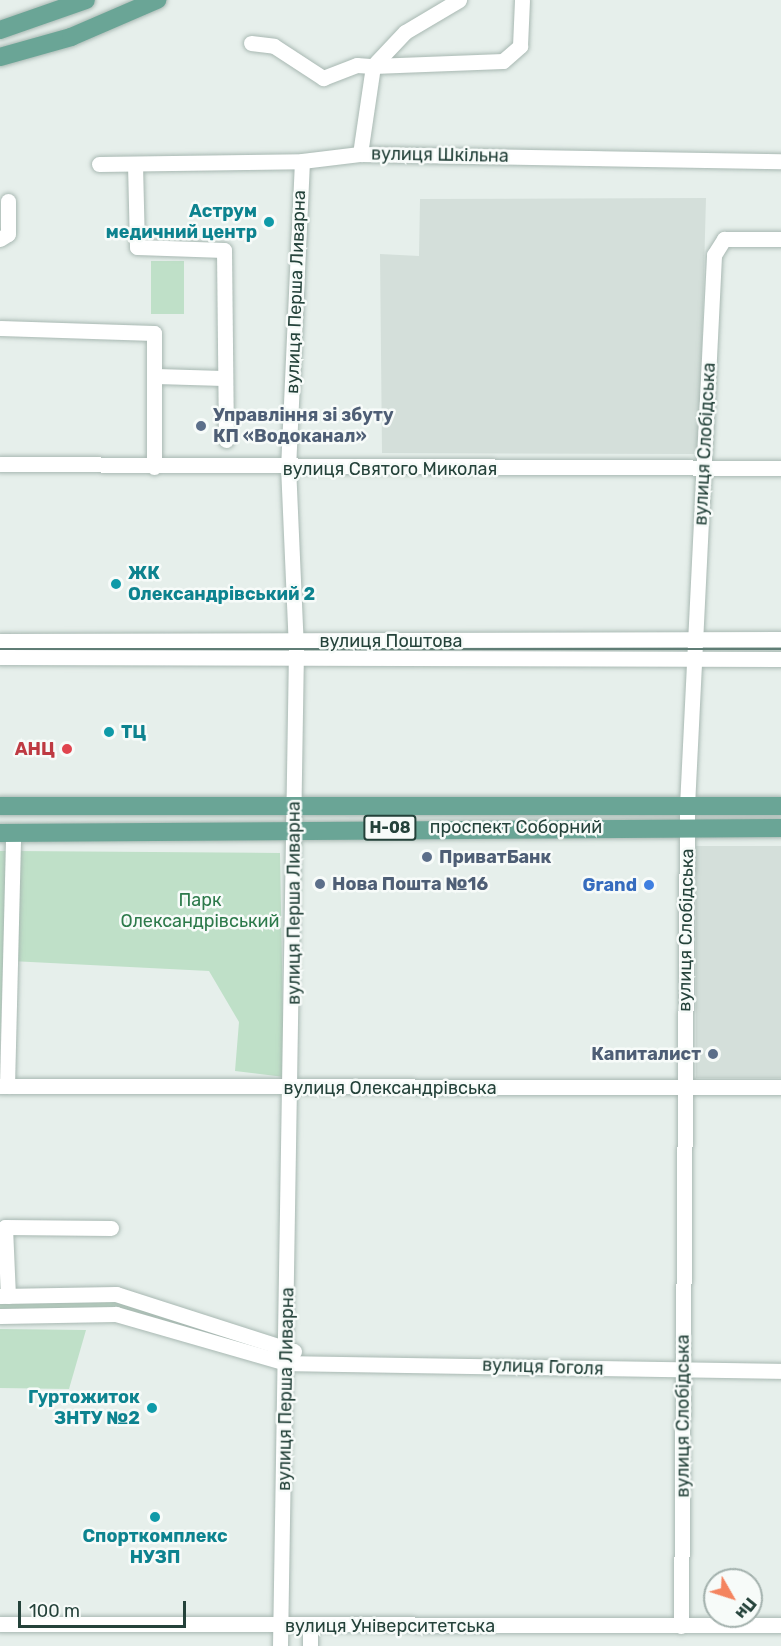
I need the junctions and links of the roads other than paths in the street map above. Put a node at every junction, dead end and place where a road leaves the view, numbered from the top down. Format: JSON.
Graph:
{"nodes":[{"id":1,"x":86,"y":0,"type":"edge"},
{"id":2,"x":157,"y":0,"type":"edge"},
{"id":3,"x":459,"y":0,"type":"edge"},
{"id":4,"x":522,"y":0,"type":"edge"},
{"id":5,"x":0,"y":30,"type":"edge"},
{"id":6,"x":251,"y":42,"type":"dead end"},
{"id":7,"x":0,"y":57,"type":"edge"},
{"id":8,"x":373,"y":66,"type":"junction"},
{"id":9,"x":360,"y":154,"type":"junction"},
{"id":10,"x":302,"y":161,"type":"junction"},
{"id":11,"x":781,"y":161,"type":"edge"},
{"id":12,"x":99,"y":164,"type":"dead end"},
{"id":13,"x":135,"y":164,"type":"junction"},
{"id":14,"x":8,"y":201,"type":"dead end"},
{"id":15,"x":0,"y":239,"type":"edge"},
{"id":16,"x":781,"y":239,"type":"edge"},
{"id":17,"x":0,"y":328,"type":"edge"},
{"id":18,"x":156,"y":376,"type":"junction"},
{"id":19,"x":224,"y":378,"type":"junction"},
{"id":20,"x":226,"y":440,"type":"dead end"},
{"id":21,"x":0,"y":464,"type":"edge"},
{"id":22,"x":154,"y":467,"type":"junction"},
{"id":23,"x":781,"y":468,"type":"edge"},
{"id":24,"x":288,"y":469,"type":"junction"},
{"id":25,"x":705,"y":469,"type":"junction"},
{"id":26,"x":696,"y":639,"type":"junction"},
{"id":27,"x":781,"y":639,"type":"edge"},
{"id":28,"x":0,"y":641,"type":"edge"},
{"id":29,"x":295,"y":641,"type":"junction"},
{"id":30,"x":0,"y":657,"type":"edge"},
{"id":31,"x":692,"y":658,"type":"junction"},
{"id":32,"x":781,"y":658,"type":"edge"},
{"id":33,"x":294,"y":659,"type":"junction"},
{"id":34,"x":294,"y":804,"type":"junction"},
{"id":35,"x":0,"y":806,"type":"edge"},
{"id":36,"x":687,"y":806,"type":"junction"},
{"id":37,"x":781,"y":806,"type":"edge"},
{"id":38,"x":687,"y":826,"type":"junction"},
{"id":39,"x":294,"y":828,"type":"junction"},
{"id":40,"x":781,"y":828,"type":"edge"},
{"id":41,"x":7,"y":833,"type":"edge"},
{"id":42,"x":4,"y":1086,"type":"edge"},
{"id":43,"x":292,"y":1088,"type":"junction"},
{"id":44,"x":781,"y":1088,"type":"edge"},
{"id":45,"x":684,"y":1089,"type":"junction"},
{"id":46,"x":111,"y":1228,"type":"dead end"},
{"id":47,"x":4,"y":1296,"type":"edge"},
{"id":48,"x":0,"y":1316,"type":"edge"},
{"id":49,"x":287,"y":1345,"type":"junction"},
{"id":50,"x":305,"y":1361,"type":"junction"},
{"id":51,"x":286,"y":1363,"type":"junction"},
{"id":52,"x":683,"y":1371,"type":"junction"},
{"id":53,"x":781,"y":1371,"type":"edge"},
{"id":54,"x":0,"y":1624,"type":"edge"},
{"id":55,"x":781,"y":1625,"type":"edge"},
{"id":56,"x":281,"y":1626,"type":"junction"},
{"id":57,"x":310,"y":1626,"type":"junction"},
{"id":58,"x":681,"y":1626,"type":"junction"},
{"id":59,"x":280,"y":1646,"type":"edge"},
{"id":60,"x":310,"y":1646,"type":"edge"}],
"edges":[{"from":1,"to":5,"type":"main road"},
{"from":2,"to":7,"type":"main road"},
{"from":3,"to":8,"type":"street"},
{"from":4,"to":8,"type":"street"},
{"from":6,"to":8,"type":"street"},
{"from":8,"to":9,"type":"street"},
{"from":9,"to":10,"type":"street","name":"вулиця Шкільна"},
{"from":9,"to":11,"type":"street","name":"вулиця Шкільна"},
{"from":10,"to":13,"type":"street","name":"вулиця Шкільна"},
{"from":10,"to":24,"type":"street","name":"вулиця Перша Ливарна"},
{"from":12,"to":13,"type":"street","name":"вулиця Шкільна"},
{"from":13,"to":19,"type":"street"},
{"from":14,"to":15,"type":"street"},
{"from":16,"to":25,"type":"street","name":"вулиця Слобідська"},
{"from":17,"to":18,"type":"street"},
{"from":18,"to":19,"type":"street"},
{"from":18,"to":22,"type":"street"},
{"from":19,"to":20,"type":"street"},
{"from":21,"to":22,"type":"street","name":"вулиця Святого Миколая"},
{"from":22,"to":24,"type":"street","name":"вулиця Святого Миколая"},
{"from":23,"to":25,"type":"street","name":"вулиця Святого Миколая"},
{"from":24,"to":25,"type":"street","name":"вулиця Святого Миколая"},
{"from":24,"to":29,"type":"street","name":"вулиця Перша Ливарна"},
{"from":25,"to":26,"type":"street","name":"вулиця Слобідська"},
{"from":26,"to":27,"type":"street","name":"вулиця Поштова"},
{"from":26,"to":29,"type":"street","name":"вулиця Поштова"},
{"from":26,"to":31,"type":"street","name":"вулиця Слобідська"},
{"from":28,"to":29,"type":"street","name":"вулиця Поштова"},
{"from":29,"to":33,"type":"street","name":"вулиця Перша Ливарна"},
{"from":30,"to":33,"type":"street","name":"вулиця Поштова"},
{"from":31,"to":32,"type":"street","name":"вулиця Поштова"},
{"from":31,"to":33,"type":"street","name":"вулиця Поштова"},
{"from":31,"to":36,"type":"street","name":"вулиця Слобідська"},
{"from":33,"to":34,"type":"street","name":"вулиця Перша Ливарна"},
{"from":34,"to":35,"type":"main road","name":"проспект Соборний","number":"Н-08"},
{"from":34,"to":36,"type":"main road","name":"проспект Соборний","number":"Н-08"},
{"from":34,"to":39,"type":"street","name":"вулиця Перша Ливарна"},
{"from":36,"to":37,"type":"main road","name":"проспект Соборний","number":"Н-08"},
{"from":36,"to":38,"type":"street","name":"вулиця Слобідська"},
{"from":38,"to":39,"type":"main road","name":"проспект Соборний","number":"Н-08"},
{"from":38,"to":40,"type":"main road","name":"проспект Соборний","number":"Н-08"},
{"from":38,"to":45,"type":"street","name":"вулиця Слобідська"},
{"from":39,"to":41,"type":"main road","name":"проспект Соборний","number":"Н-08"},
{"from":39,"to":43,"type":"street","name":"вулиця Перша Ливарна"},
{"from":41,"to":42,"type":"street"},
{"from":42,"to":43,"type":"street","name":"вулиця Олександрівська"},
{"from":43,"to":45,"type":"street","name":"вулиця Олександрівська"},
{"from":43,"to":49,"type":"street","name":"вулиця Перша Ливарна"},
{"from":44,"to":45,"type":"street","name":"вулиця Олександрівська"},
{"from":45,"to":52,"type":"street","name":"вулиця Слобідська"},
{"from":46,"to":47,"type":"street"},
{"from":47,"to":49,"type":"street"},
{"from":48,"to":51,"type":"street","name":"вулиця Гоголя"},
{"from":49,"to":50,"type":"street"},
{"from":49,"to":51,"type":"street","name":"вулиця Перша Ливарна"},
{"from":50,"to":51,"type":"street","name":"вулиця Гоголя"},
{"from":50,"to":52,"type":"street","name":"вулиця Гоголя"},
{"from":51,"to":56,"type":"street","name":"вулиця Перша Ливарна"},
{"from":52,"to":53,"type":"street","name":"вулиця Гоголя"},
{"from":52,"to":58,"type":"street","name":"вулиця Слобідська"},
{"from":54,"to":56,"type":"street","name":"вулиця Університетська"},
{"from":55,"to":58,"type":"street","name":"вулиця Університетська"},
{"from":56,"to":57,"type":"street","name":"вулиця Університетська"},
{"from":56,"to":59,"type":"street","name":"вулиця Перша Ливарна"},
{"from":57,"to":58,"type":"street","name":"вулиця Університетська"},
{"from":57,"to":60,"type":"street"}]}
